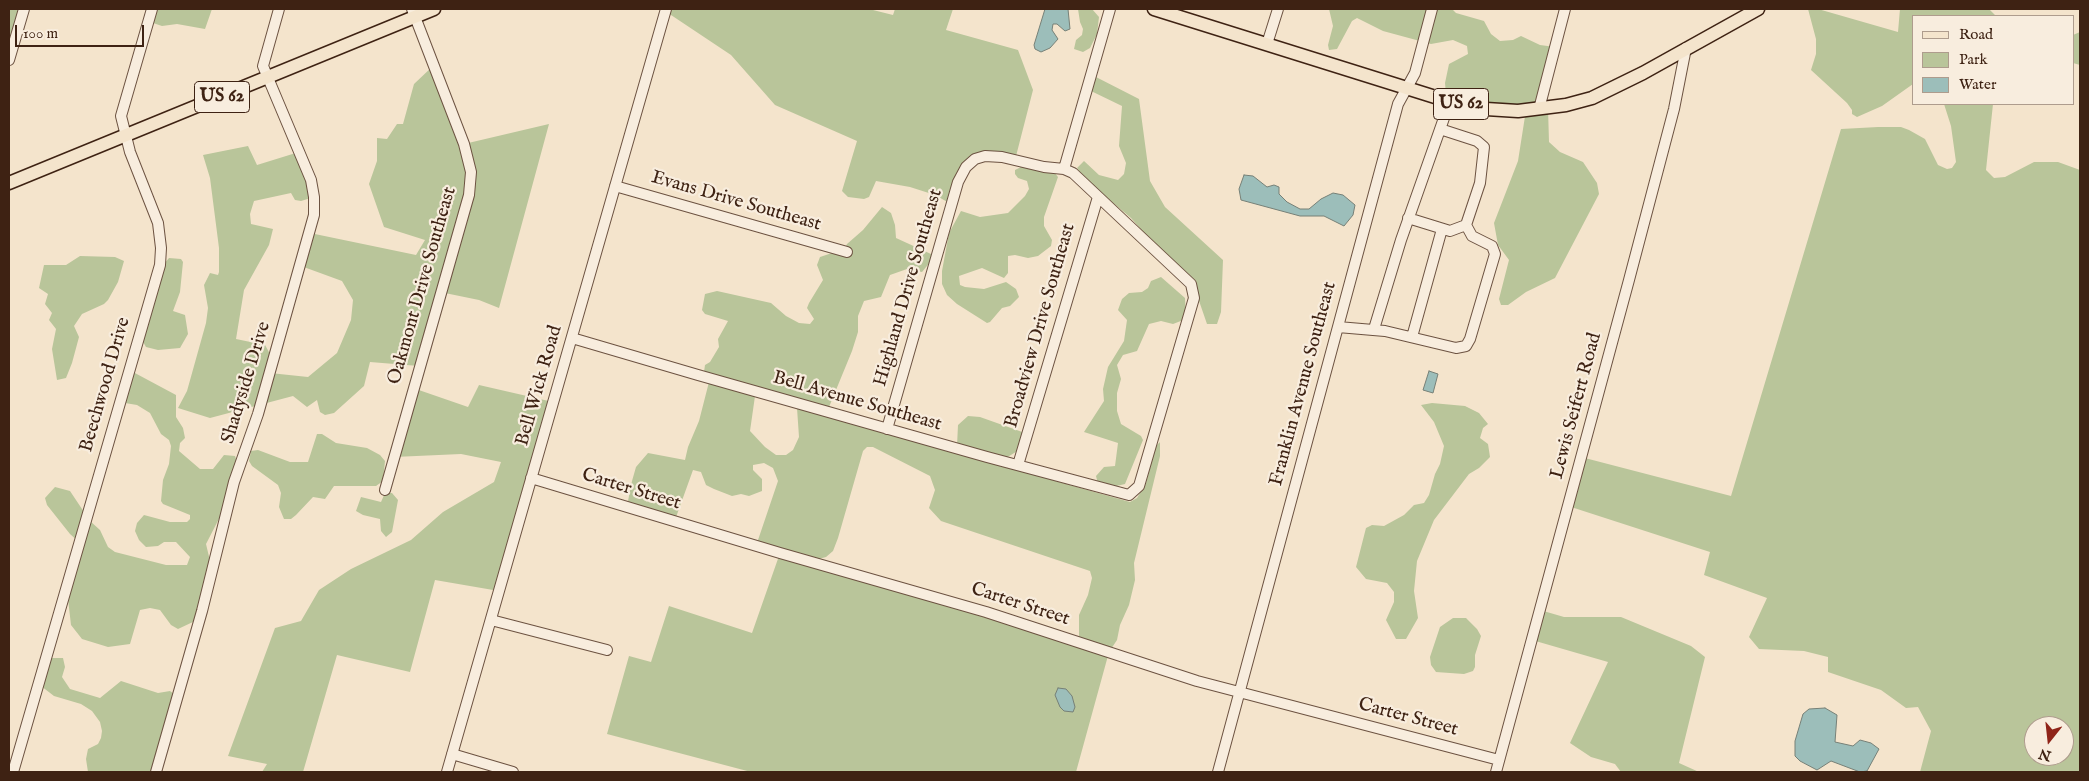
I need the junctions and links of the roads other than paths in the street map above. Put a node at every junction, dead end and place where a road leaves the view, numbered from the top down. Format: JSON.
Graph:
{"nodes":[{"id":1,"x":24,"y":9,"type":"edge"},
{"id":2,"x":152,"y":9,"type":"edge"},
{"id":3,"x":279,"y":9,"type":"edge"},
{"id":4,"x":434,"y":9,"type":"edge"},
{"id":5,"x":666,"y":9,"type":"edge"},
{"id":6,"x":1110,"y":9,"type":"edge"},
{"id":7,"x":1154,"y":9,"type":"edge"},
{"id":8,"x":1278,"y":9,"type":"edge"},
{"id":9,"x":1432,"y":9,"type":"edge"},
{"id":10,"x":1565,"y":9,"type":"edge"},
{"id":11,"x":1758,"y":9,"type":"edge"},
{"id":12,"x":413,"y":13,"type":"edge"},
{"id":13,"x":1267,"y":44,"type":"junction"},
{"id":14,"x":1686,"y":48,"type":"junction"},
{"id":15,"x":9,"y":60,"type":"edge"},
{"id":16,"x":267,"y":78,"type":"junction"},
{"id":17,"x":1407,"y":89,"type":"junction"},
{"id":18,"x":1448,"y":101,"type":"junction"},
{"id":19,"x":1539,"y":109,"type":"junction"},
{"id":20,"x":1440,"y":129,"type":"junction"},
{"id":21,"x":126,"y":135,"type":"junction"},
{"id":22,"x":1064,"y":169,"type":"junction"},
{"id":23,"x":9,"y":182,"type":"edge"},
{"id":24,"x":615,"y":186,"type":"junction"},
{"id":25,"x":1098,"y":197,"type":"junction"},
{"id":26,"x":1408,"y":218,"type":"junction"},
{"id":27,"x":1466,"y":225,"type":"junction"},
{"id":28,"x":1442,"y":229,"type":"junction"},
{"id":29,"x":847,"y":252,"type":"dead end"},
{"id":30,"x":1338,"y":327,"type":"junction"},
{"id":31,"x":1374,"y":329,"type":"junction"},
{"id":32,"x":1412,"y":337,"type":"junction"},
{"id":33,"x":572,"y":338,"type":"junction"},
{"id":34,"x":887,"y":429,"type":"junction"},
{"id":35,"x":1018,"y":465,"type":"junction"},
{"id":36,"x":531,"y":478,"type":"junction"},
{"id":37,"x":385,"y":490,"type":"dead end"},
{"id":38,"x":491,"y":620,"type":"junction"},
{"id":39,"x":607,"y":650,"type":"dead end"},
{"id":40,"x":1240,"y":692,"type":"junction"},
{"id":41,"x":452,"y":754,"type":"junction"},
{"id":42,"x":1499,"y":760,"type":"junction"},
{"id":43,"x":13,"y":772,"type":"edge"},
{"id":44,"x":156,"y":772,"type":"edge"},
{"id":45,"x":446,"y":772,"type":"edge"},
{"id":46,"x":513,"y":772,"type":"edge"},
{"id":47,"x":1218,"y":772,"type":"edge"},
{"id":48,"x":1496,"y":772,"type":"edge"}],
"edges":[{"from":1,"to":15,"type":"street"},
{"from":2,"to":21,"type":"street","name":"Beechwood Drive"},
{"from":3,"to":16,"type":"street","name":"Shadyside Drive"},
{"from":4,"to":12,"type":"main road","number":"US 62"},
{"from":5,"to":24,"type":"street","name":"Bell Wick Road"},
{"from":6,"to":22,"type":"street"},
{"from":7,"to":13,"type":"main road","number":"US 62"},
{"from":8,"to":13,"type":"street"},
{"from":9,"to":17,"type":"street","name":"Franklin Avenue Southeast"},
{"from":10,"to":19,"type":"street"},
{"from":11,"to":14,"type":"main road","number":"US 62"},
{"from":12,"to":16,"type":"main road","number":"US 62"},
{"from":12,"to":37,"type":"street","name":"Oakmont Drive Southeast"},
{"from":13,"to":17,"type":"main road","number":"US 62"},
{"from":14,"to":19,"type":"main road","number":"US 62"},
{"from":14,"to":42,"type":"street","name":"Lewis Seifert Road"},
{"from":16,"to":21,"type":"main road","number":"US 62"},
{"from":16,"to":44,"type":"street","name":"Shadyside Drive"},
{"from":17,"to":18,"type":"main road","number":"US 62"},
{"from":17,"to":30,"type":"street","name":"Franklin Avenue Southeast"},
{"from":18,"to":19,"type":"main road","number":"US 62"},
{"from":18,"to":20,"type":"street"},
{"from":20,"to":26,"type":"street"},
{"from":20,"to":27,"type":"street"},
{"from":21,"to":23,"type":"main road","number":"US 62"},
{"from":21,"to":43,"type":"street","name":"Beechwood Drive"},
{"from":22,"to":25,"type":"street"},
{"from":22,"to":34,"type":"street","name":"Highland Drive Southeast"},
{"from":24,"to":29,"type":"street","name":"Evans Drive Southeast"},
{"from":24,"to":33,"type":"street","name":"Bell Wick Road"},
{"from":25,"to":35,"type":"street","name":"Broadview Drive Southeast"},
{"from":25,"to":35,"type":"street","name":"Bell Avenue Southeast"},
{"from":26,"to":28,"type":"street"},
{"from":26,"to":31,"type":"street"},
{"from":27,"to":28,"type":"street"},
{"from":27,"to":32,"type":"street"},
{"from":28,"to":32,"type":"street"},
{"from":30,"to":31,"type":"street"},
{"from":30,"to":40,"type":"street","name":"Franklin Avenue Southeast"},
{"from":31,"to":32,"type":"street"},
{"from":33,"to":34,"type":"street","name":"Bell Avenue Southeast"},
{"from":33,"to":36,"type":"street","name":"Bell Wick Road"},
{"from":34,"to":35,"type":"street","name":"Bell Avenue Southeast"},
{"from":36,"to":38,"type":"street","name":"Bell Wick Road"},
{"from":36,"to":40,"type":"street","name":"Carter Street"},
{"from":38,"to":39,"type":"street"},
{"from":38,"to":41,"type":"street","name":"Bell Wick Road"},
{"from":40,"to":42,"type":"street","name":"Carter Street"},
{"from":40,"to":47,"type":"street","name":"Franklin Avenue Southeast"},
{"from":41,"to":45,"type":"street","name":"Bell Wick Road"},
{"from":41,"to":46,"type":"street"},
{"from":42,"to":48,"type":"street","name":"Lewis Seifert Road"}]}
